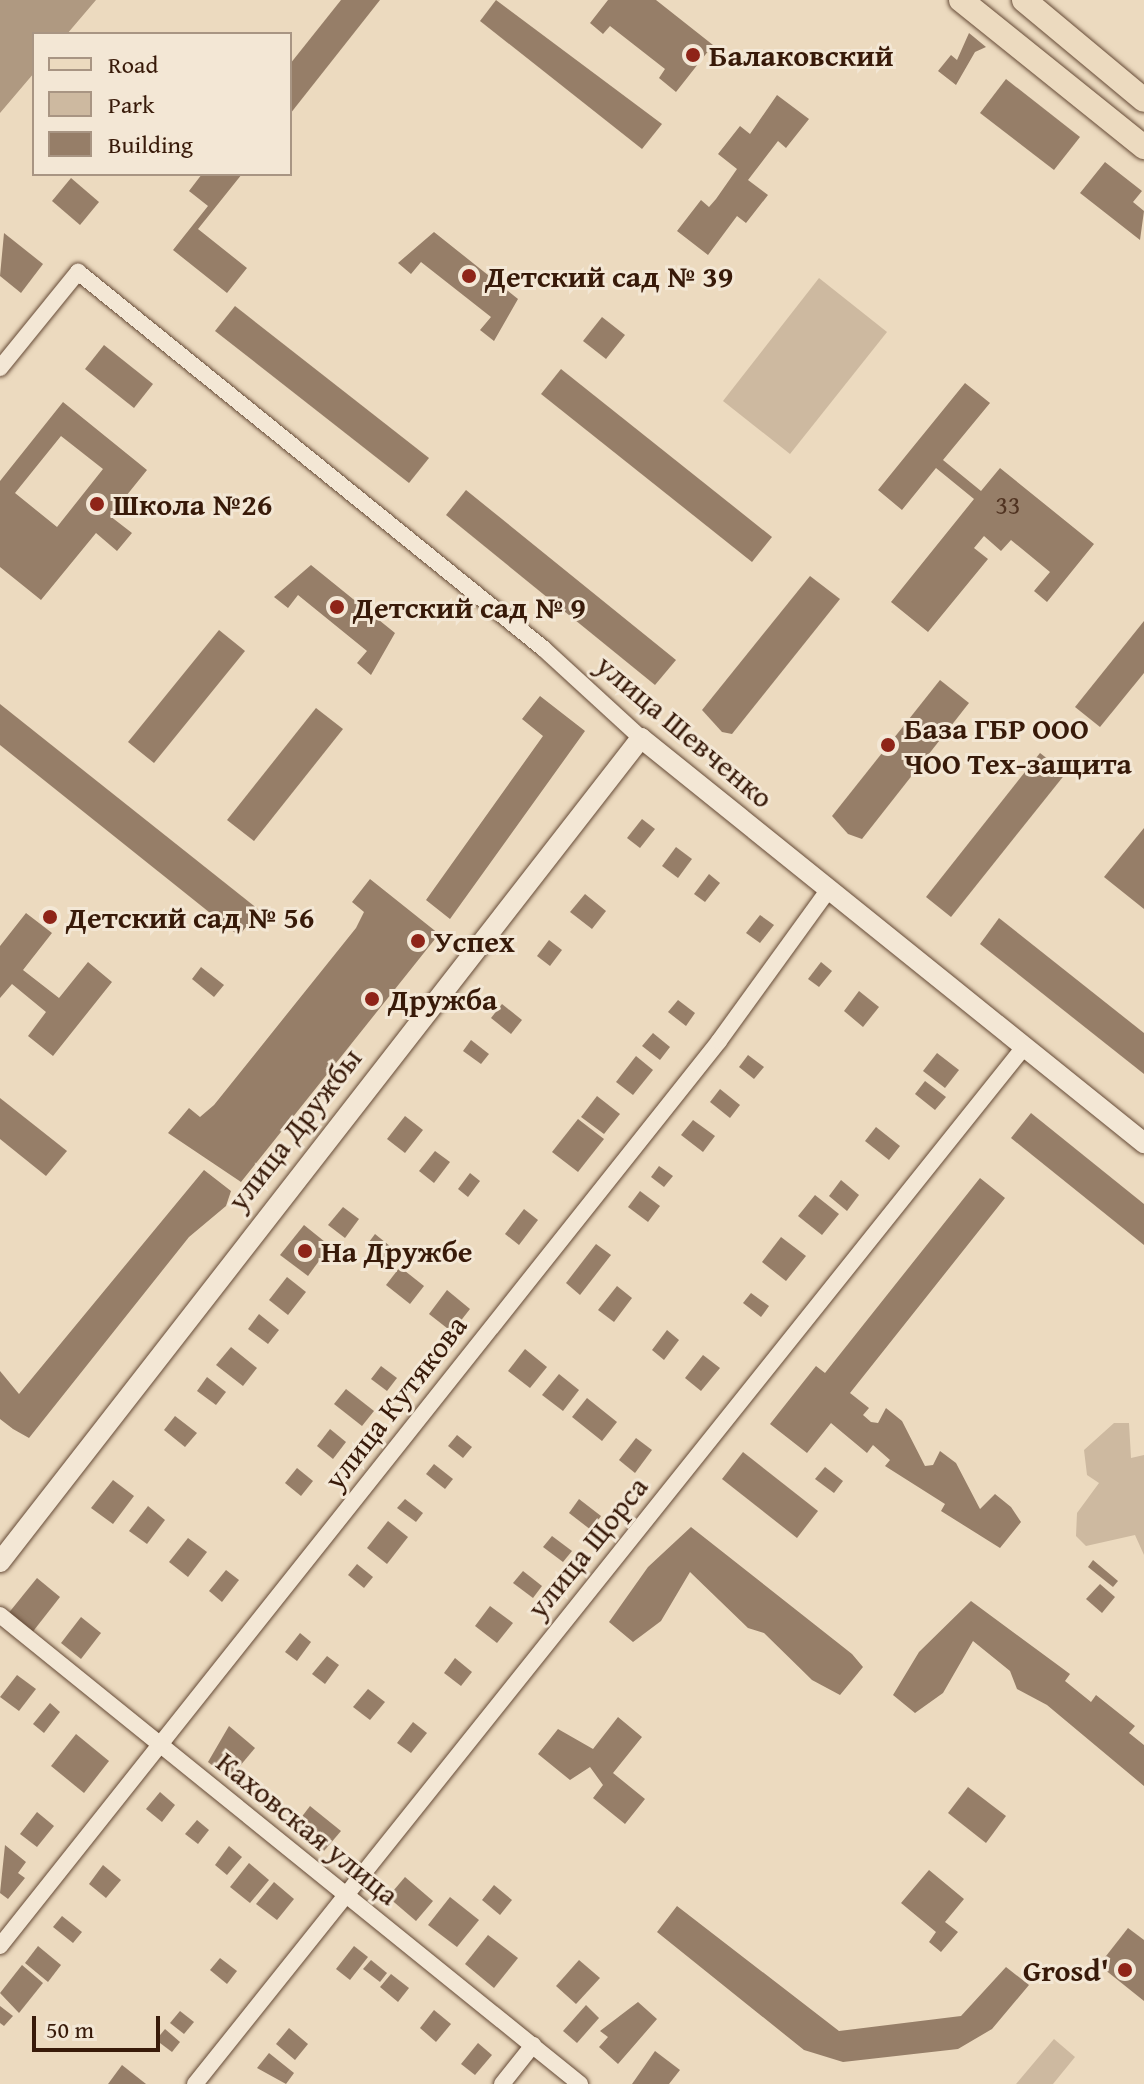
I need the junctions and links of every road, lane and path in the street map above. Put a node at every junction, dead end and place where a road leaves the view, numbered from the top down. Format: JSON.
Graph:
{"nodes":[{"id":1,"x":961,"y":0,"type":"edge"},
{"id":2,"x":1024,"y":0,"type":"edge"},
{"id":3,"x":1144,"y":100,"type":"edge"},
{"id":4,"x":1144,"y":147,"type":"edge"},
{"id":5,"x":0,"y":368,"type":"edge"},
{"id":6,"x":641,"y":738,"type":"junction"},
{"id":7,"x":829,"y":889,"type":"junction"},
{"id":8,"x":1024,"y":1047,"type":"junction"},
{"id":9,"x":1144,"y":1143,"type":"edge"},
{"id":10,"x":0,"y":1562,"type":"edge"},
{"id":11,"x":0,"y":1615,"type":"edge"},
{"id":12,"x":161,"y":1745,"type":"junction"},
{"id":13,"x":345,"y":1896,"type":"junction"},
{"id":14,"x":0,"y":1946,"type":"edge"},
{"id":15,"x":533,"y":2045,"type":"junction"},
{"id":16,"x":195,"y":2084,"type":"edge"},
{"id":17,"x":502,"y":2084,"type":"edge"},
{"id":18,"x":580,"y":2084,"type":"edge"}],
"edges":[{"from":1,"to":4,"type":"main road"},
{"from":2,"to":3,"type":"main road"},
{"from":5,"to":6,"type":"street","name":"улица Шевченко"},
{"from":6,"to":7,"type":"street","name":"улица Шевченко"},
{"from":6,"to":10,"type":"street","name":"улица Дружбы"},
{"from":7,"to":8,"type":"street","name":"улица Шевченко"},
{"from":7,"to":12,"type":"street","name":"улица Кутякова"},
{"from":8,"to":9,"type":"street","name":"улица Шевченко"},
{"from":8,"to":13,"type":"street","name":"улица Щорса"},
{"from":11,"to":12,"type":"street","name":"Каховская улица"},
{"from":12,"to":13,"type":"street","name":"Каховская улица"},
{"from":12,"to":14,"type":"street","name":"улица Кутякова"},
{"from":13,"to":15,"type":"street","name":"Каховская улица"},
{"from":13,"to":16,"type":"street","name":"улица Щорса"},
{"from":15,"to":17,"type":"street"},
{"from":15,"to":18,"type":"street","name":"Каховская улица"}]}
